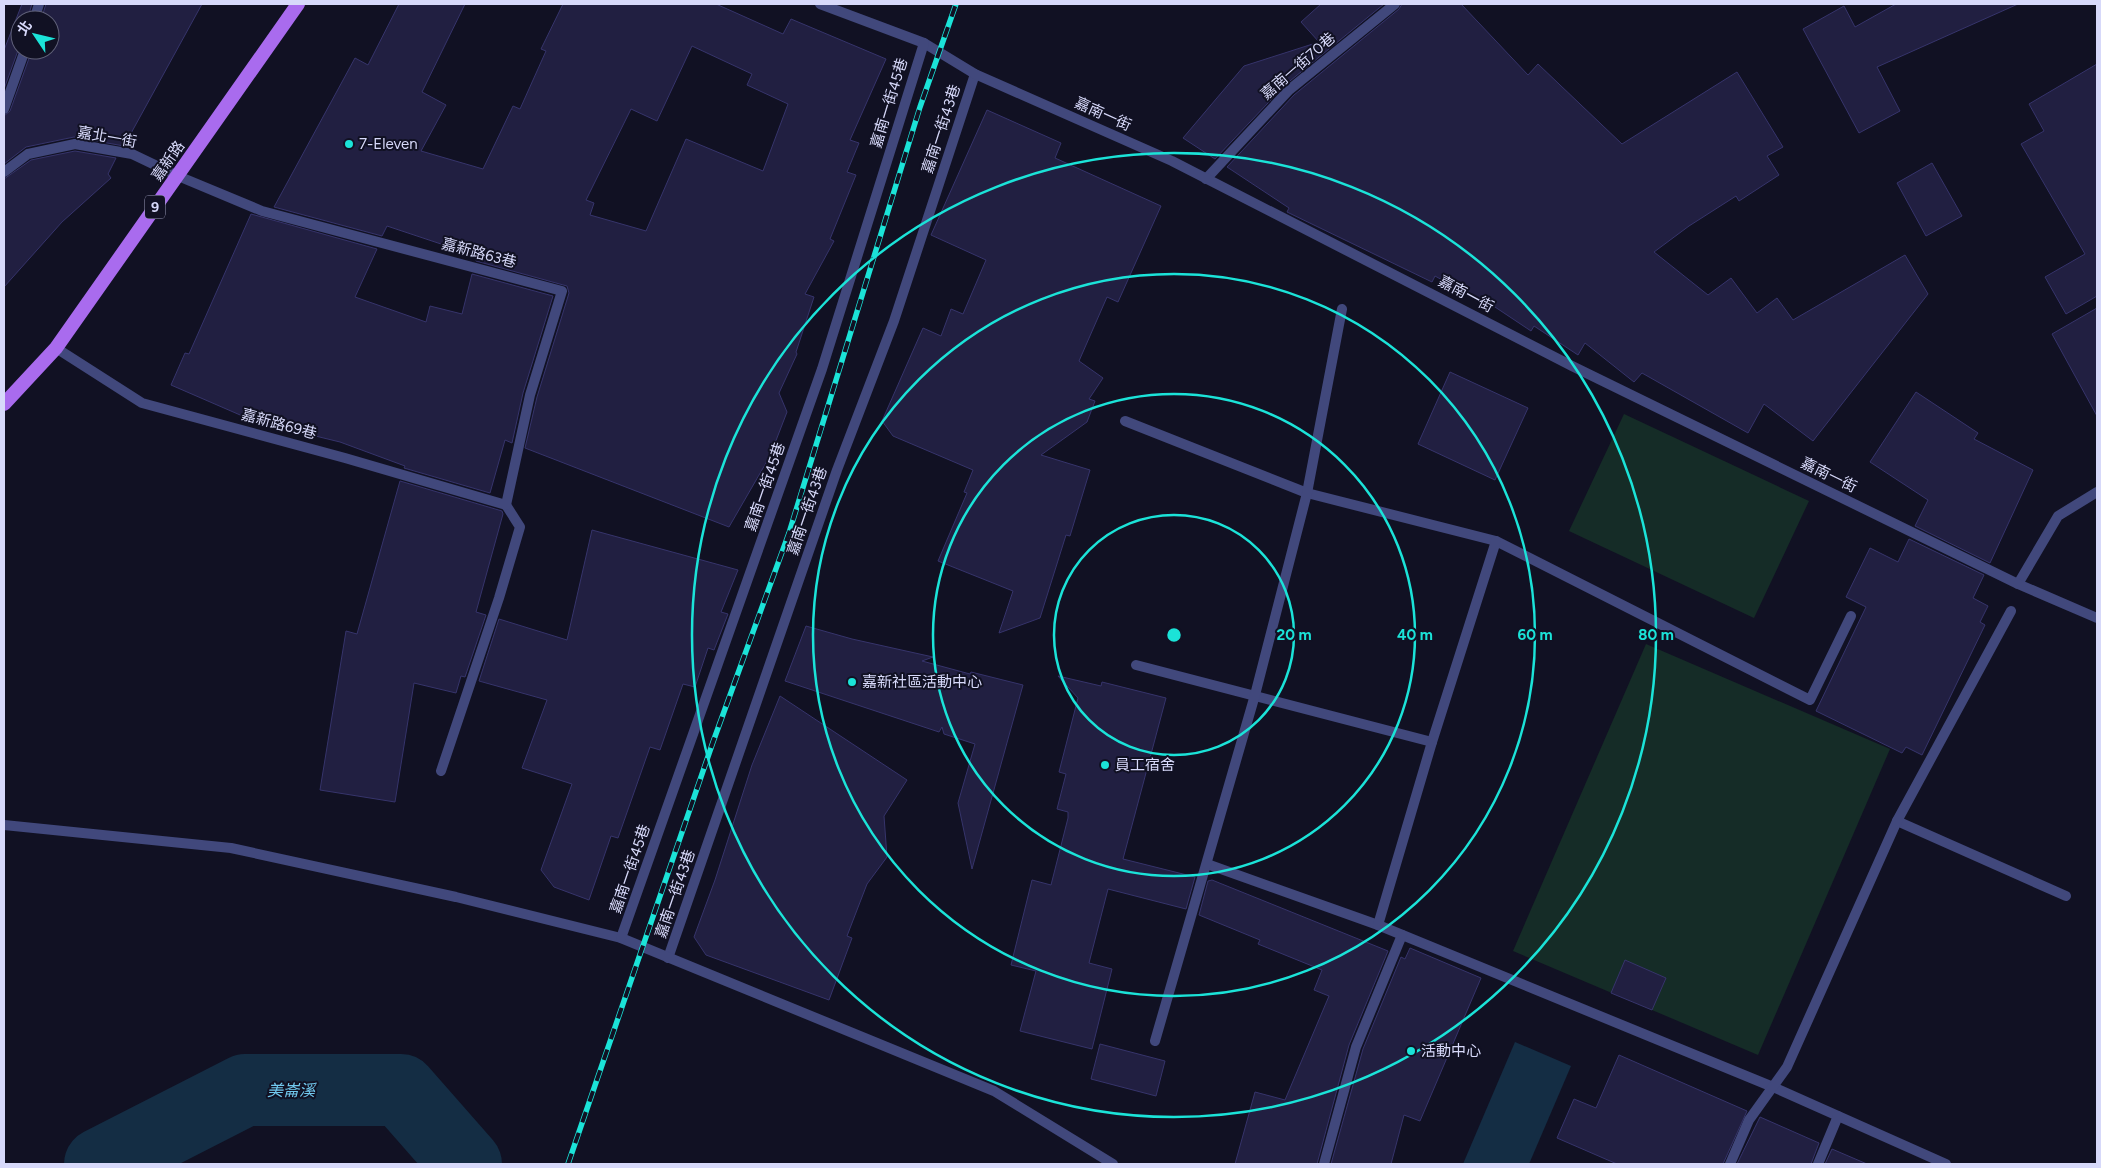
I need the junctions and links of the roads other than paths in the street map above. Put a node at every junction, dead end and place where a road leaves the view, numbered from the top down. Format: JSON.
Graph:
{"nodes":[{"id":1,"x":298,"y":4,"type":"edge"},
{"id":2,"x":820,"y":4,"type":"edge"},
{"id":3,"x":1395,"y":4,"type":"edge"},
{"id":4,"x":924,"y":43,"type":"junction"},
{"id":5,"x":21,"y":60,"type":"edge"},
{"id":6,"x":975,"y":74,"type":"junction"},
{"id":7,"x":4,"y":109,"type":"edge"},
{"id":8,"x":4,"y":172,"type":"edge"},
{"id":9,"x":178,"y":176,"type":"junction"},
{"id":10,"x":1206,"y":179,"type":"junction"},
{"id":11,"x":1342,"y":309,"type":"dead end"},
{"id":12,"x":56,"y":348,"type":"junction"},
{"id":13,"x":4,"y":404,"type":"edge"},
{"id":14,"x":1125,"y":422,"type":"dead end"},
{"id":15,"x":2097,"y":492,"type":"edge"},
{"id":16,"x":1307,"y":493,"type":"junction"},
{"id":17,"x":506,"y":505,"type":"junction"},
{"id":18,"x":1496,"y":541,"type":"junction"},
{"id":19,"x":2018,"y":584,"type":"junction"},
{"id":20,"x":2010,"y":611,"type":"dead end"},
{"id":21,"x":1851,"y":616,"type":"dead end"},
{"id":22,"x":2097,"y":618,"type":"edge"},
{"id":23,"x":1136,"y":665,"type":"dead end"},
{"id":24,"x":1255,"y":695,"type":"junction"},
{"id":25,"x":1432,"y":742,"type":"junction"},
{"id":26,"x":441,"y":771,"type":"dead end"},
{"id":27,"x":1897,"y":821,"type":"junction"},
{"id":28,"x":4,"y":825,"type":"edge"},
{"id":29,"x":1207,"y":864,"type":"junction"},
{"id":30,"x":2066,"y":896,"type":"dead end"},
{"id":31,"x":1378,"y":925,"type":"junction"},
{"id":32,"x":1402,"y":935,"type":"junction"},
{"id":33,"x":621,"y":938,"type":"junction"},
{"id":34,"x":668,"y":958,"type":"junction"},
{"id":35,"x":1155,"y":1040,"type":"dead end"},
{"id":36,"x":1773,"y":1087,"type":"junction"},
{"id":37,"x":1838,"y":1116,"type":"junction"},
{"id":38,"x":1113,"y":1164,"type":"edge"},
{"id":39,"x":1324,"y":1164,"type":"edge"},
{"id":40,"x":1730,"y":1164,"type":"edge"},
{"id":41,"x":1818,"y":1164,"type":"edge"},
{"id":42,"x":1946,"y":1164,"type":"edge"}],
"edges":[{"from":1,"to":9,"type":"main road","name":"嘉新路","number":"9"},
{"from":2,"to":4,"type":"street","name":"嘉南一街"},
{"from":3,"to":10,"type":"street","name":"嘉南一街70巷"},
{"from":4,"to":6,"type":"street","name":"嘉南一街"},
{"from":4,"to":33,"type":"street","name":"嘉南一街45巷"},
{"from":5,"to":7,"type":"street"},
{"from":6,"to":10,"type":"street","name":"嘉南一街"},
{"from":6,"to":34,"type":"street","name":"嘉南一街43巷"},
{"from":8,"to":9,"type":"street","name":"嘉北一街"},
{"from":9,"to":12,"type":"main road","name":"嘉新路","number":"9"},
{"from":9,"to":17,"type":"street","name":"嘉新路63巷"},
{"from":10,"to":19,"type":"street","name":"嘉南一街"},
{"from":11,"to":16,"type":"street"},
{"from":12,"to":13,"type":"main road","name":"嘉新路","number":"9"},
{"from":12,"to":17,"type":"street","name":"嘉新路69巷"},
{"from":14,"to":16,"type":"street"},
{"from":15,"to":19,"type":"street"},
{"from":16,"to":18,"type":"street"},
{"from":16,"to":24,"type":"street"},
{"from":17,"to":26,"type":"street"},
{"from":18,"to":21,"type":"street"},
{"from":18,"to":25,"type":"street"},
{"from":19,"to":22,"type":"street","name":"嘉南一街"},
{"from":20,"to":27,"type":"street"},
{"from":23,"to":24,"type":"street"},
{"from":24,"to":25,"type":"street"},
{"from":24,"to":29,"type":"street"},
{"from":25,"to":31,"type":"street"},
{"from":27,"to":30,"type":"street"},
{"from":27,"to":36,"type":"street"},
{"from":28,"to":33,"type":"street"},
{"from":29,"to":31,"type":"street"},
{"from":29,"to":35,"type":"street"},
{"from":31,"to":32,"type":"street"},
{"from":32,"to":36,"type":"street"},
{"from":32,"to":39,"type":"street"},
{"from":33,"to":34,"type":"street"},
{"from":34,"to":38,"type":"street"},
{"from":36,"to":37,"type":"street"},
{"from":36,"to":40,"type":"street"},
{"from":37,"to":41,"type":"street"},
{"from":37,"to":42,"type":"street"}]}
